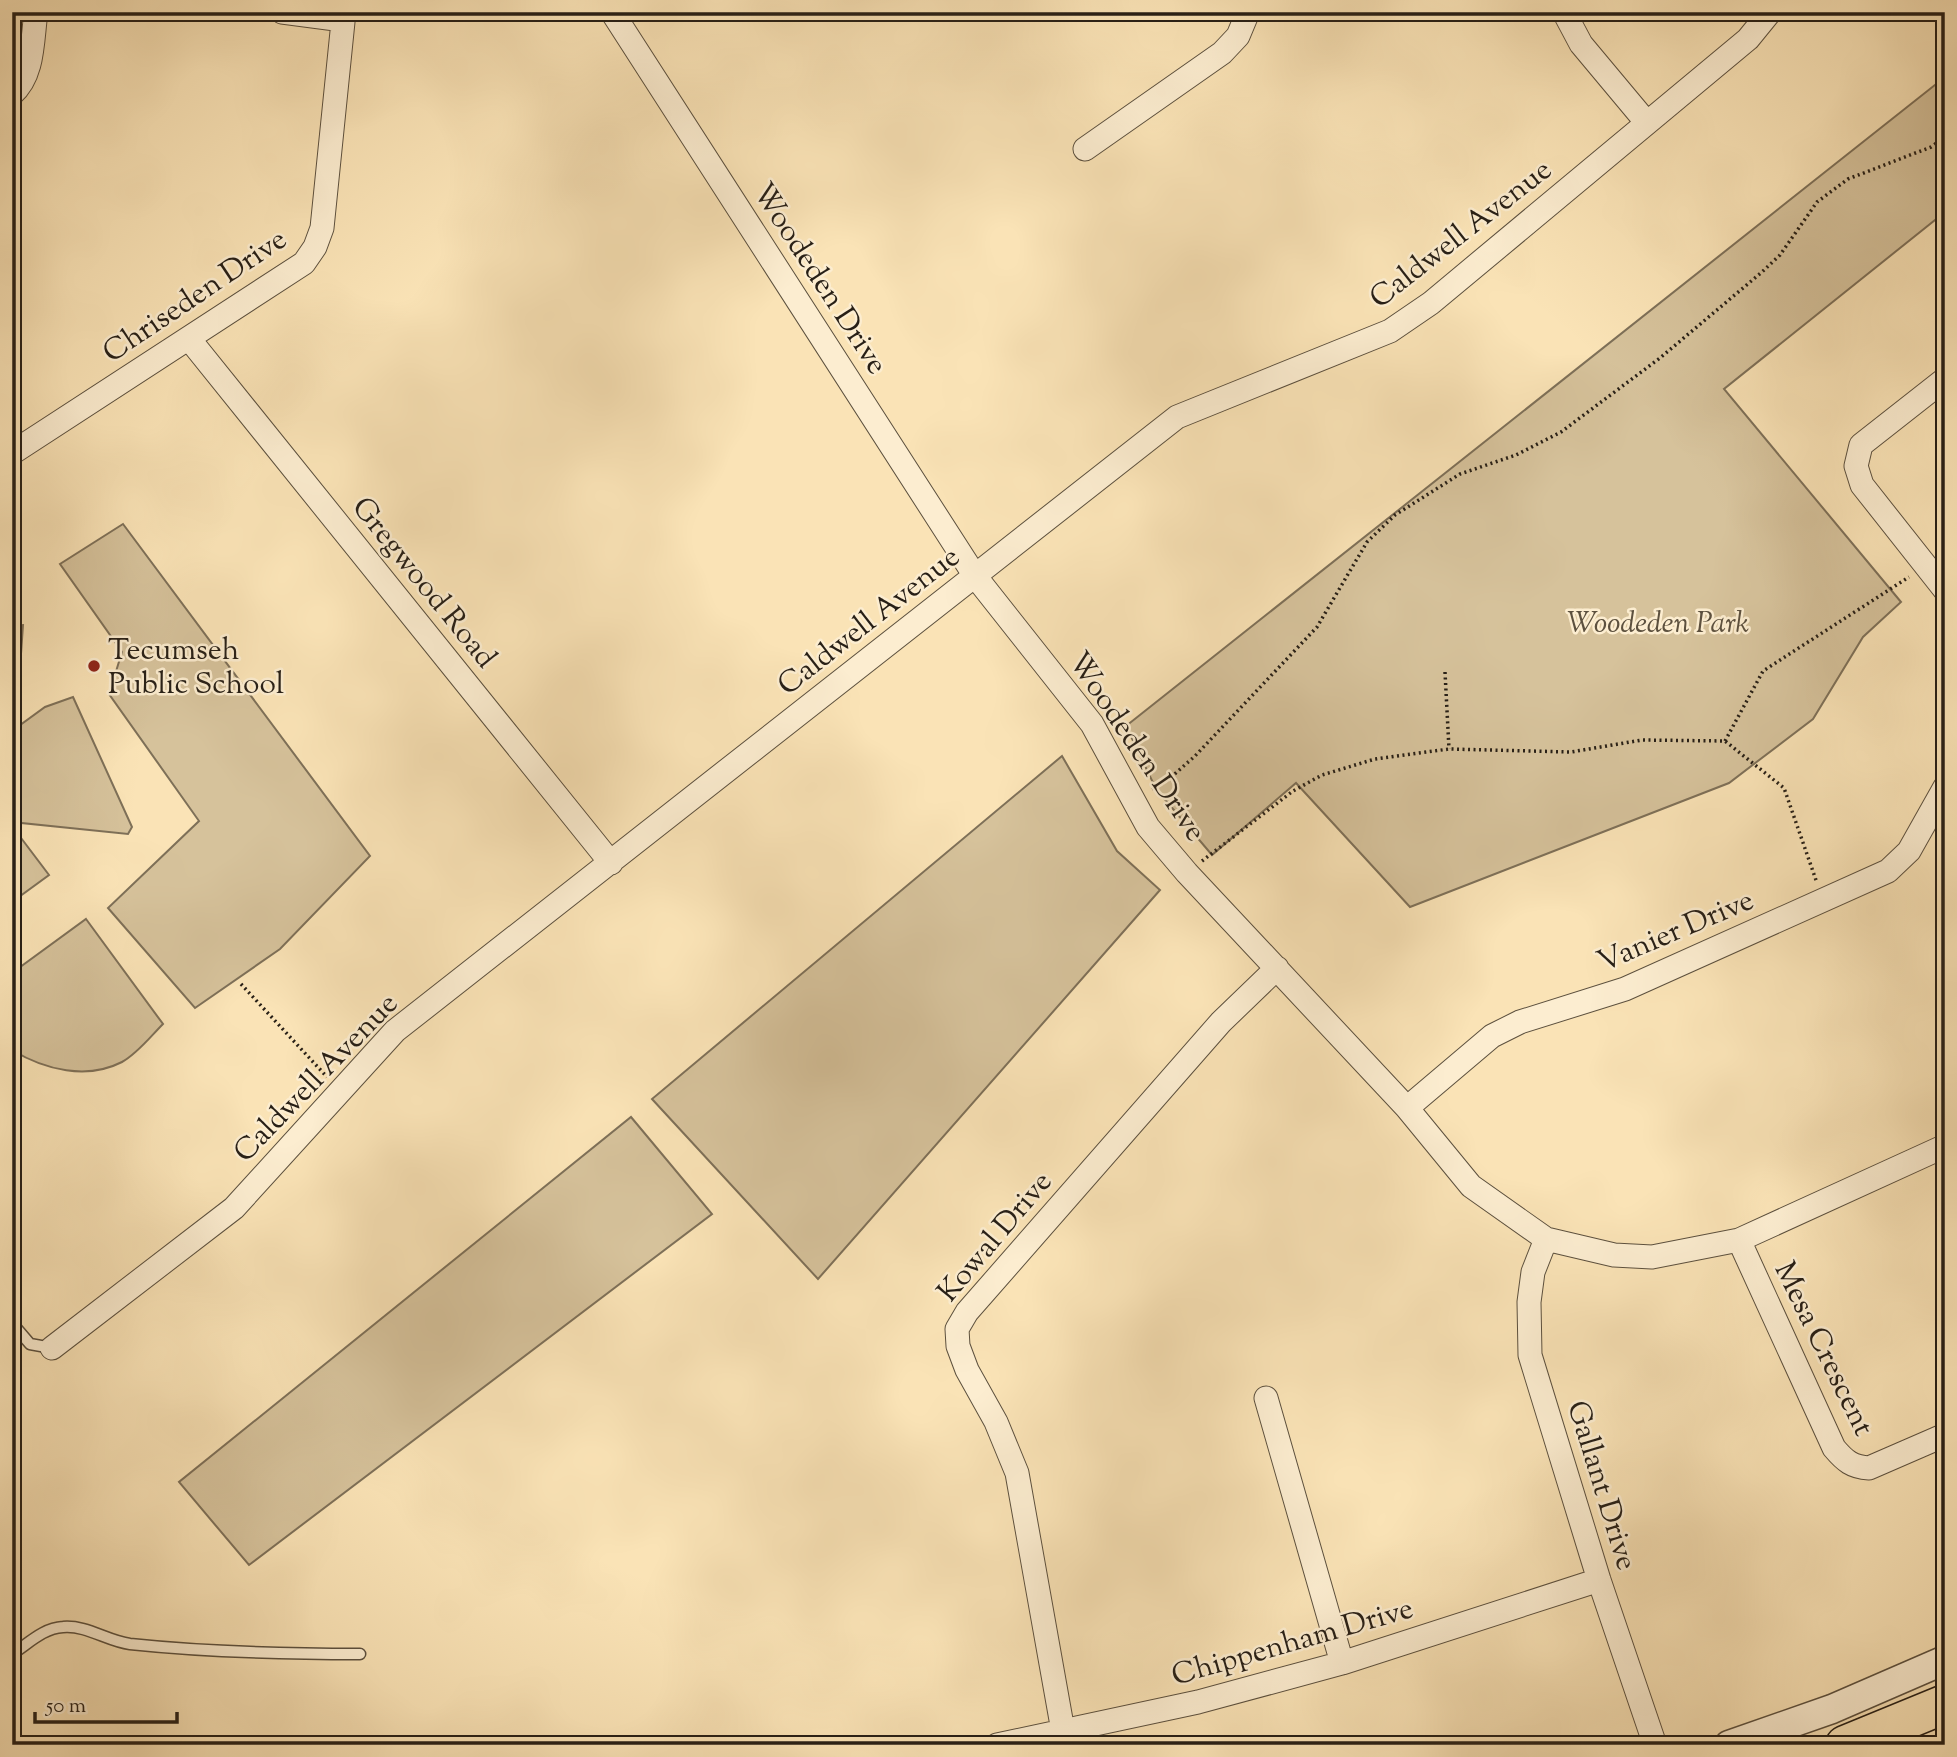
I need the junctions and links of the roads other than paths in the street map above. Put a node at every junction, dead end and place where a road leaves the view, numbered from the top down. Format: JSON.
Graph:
{"nodes":[{"id":1,"x":36,"y":12,"type":"edge"},
{"id":2,"x":282,"y":12,"type":"edge"},
{"id":3,"x":612,"y":12,"type":"edge"},
{"id":4,"x":1248,"y":12,"type":"edge"},
{"id":5,"x":1564,"y":12,"type":"edge"},
{"id":6,"x":1770,"y":12,"type":"edge"},
{"id":7,"x":343,"y":16,"type":"edge"},
{"id":8,"x":12,"y":94,"type":"edge"},
{"id":9,"x":1647,"y":123,"type":"junction"},
{"id":10,"x":1085,"y":149,"type":"dead end"},
{"id":11,"x":190,"y":340,"type":"junction"},
{"id":12,"x":1945,"y":379,"type":"edge"},
{"id":13,"x":12,"y":453,"type":"edge"},
{"id":14,"x":975,"y":576,"type":"junction"},
{"id":15,"x":1945,"y":590,"type":"edge"},
{"id":16,"x":1945,"y":787,"type":"edge"},
{"id":17,"x":611,"y":863,"type":"junction"},
{"id":18,"x":1277,"y":968,"type":"junction"},
{"id":19,"x":1407,"y":1108,"type":"junction"},
{"id":20,"x":1945,"y":1146,"type":"edge"},
{"id":21,"x":1546,"y":1239,"type":"junction"},
{"id":22,"x":1739,"y":1240,"type":"junction"},
{"id":23,"x":12,"y":1323,"type":"edge"},
{"id":24,"x":52,"y":1348,"type":"joint"},
{"id":25,"x":1266,"y":1398,"type":"dead end"},
{"id":26,"x":1945,"y":1435,"type":"edge"},
{"id":27,"x":1599,"y":1580,"type":"junction"},
{"id":28,"x":12,"y":1654,"type":"edge"},
{"id":29,"x":360,"y":1654,"type":"dead end"},
{"id":30,"x":1945,"y":1660,"type":"edge"},
{"id":31,"x":1342,"y":1663,"type":"junction"},
{"id":32,"x":1945,"y":1704,"type":"edge"},
{"id":33,"x":1063,"y":1731,"type":"junction"},
{"id":34,"x":997,"y":1745,"type":"edge"},
{"id":35,"x":1655,"y":1745,"type":"edge"},
{"id":36,"x":1729,"y":1745,"type":"edge"},
{"id":37,"x":1845,"y":1745,"type":"edge"}],
"edges":[{"from":1,"to":8,"type":"street"},
{"from":2,"to":7,"type":"street"},
{"from":3,"to":14,"type":"street","name":"Woodeden Drive"},
{"from":4,"to":10,"type":"street"},
{"from":5,"to":9,"type":"street"},
{"from":6,"to":9,"type":"street","name":"Caldwell Avenue"},
{"from":7,"to":11,"type":"street","name":"Chriseden Drive"},
{"from":9,"to":14,"type":"street","name":"Caldwell Avenue"},
{"from":11,"to":13,"type":"street","name":"Chriseden Drive"},
{"from":11,"to":17,"type":"street","name":"Gregwood Road"},
{"from":12,"to":15,"type":"street"},
{"from":14,"to":17,"type":"street","name":"Caldwell Avenue"},
{"from":14,"to":18,"type":"street","name":"Woodeden Drive"},
{"from":16,"to":19,"type":"street","name":"Vanier Drive"},
{"from":17,"to":24,"type":"street","name":"Caldwell Avenue"},
{"from":18,"to":19,"type":"street","name":"Woodeden Drive"},
{"from":18,"to":33,"type":"street","name":"Kowal Drive"},
{"from":19,"to":21,"type":"street","name":"Woodeden Drive"},
{"from":20,"to":22,"type":"street","name":"Woodeden Drive"},
{"from":21,"to":22,"type":"street","name":"Woodeden Drive"},
{"from":21,"to":27,"type":"street","name":"Gallant Drive"},
{"from":22,"to":26,"type":"street","name":"Mesa Crescent"},
{"from":23,"to":24,"type":"lane"},
{"from":25,"to":31,"type":"street"},
{"from":27,"to":31,"type":"street","name":"Chippenham Drive"},
{"from":27,"to":35,"type":"street","name":"Gallant Drive"},
{"from":28,"to":29,"type":"lane"},
{"from":30,"to":36,"type":"street"},
{"from":31,"to":33,"type":"street","name":"Chippenham Drive"},
{"from":32,"to":37,"type":"highway"},
{"from":33,"to":34,"type":"street","name":"Chippenham Drive"}]}
